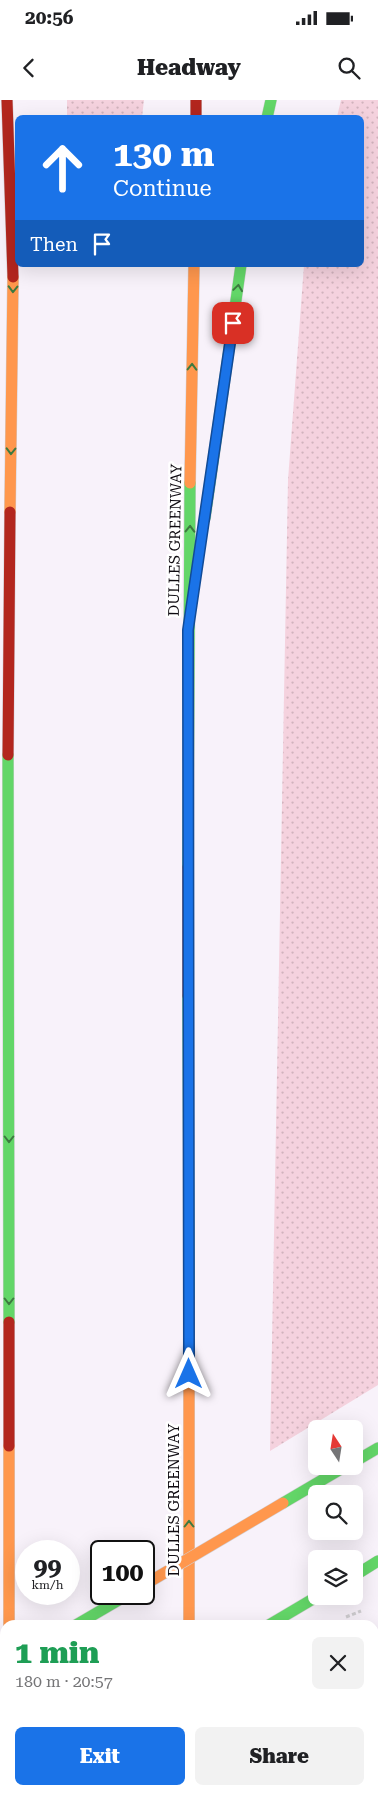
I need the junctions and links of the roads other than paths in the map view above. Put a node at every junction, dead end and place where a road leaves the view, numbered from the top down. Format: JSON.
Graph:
{"nodes":[{"id":1,"x":7,"y":100,"type":"edge"},
{"id":2,"x":196,"y":100,"type":"edge"},
{"id":3,"x":272,"y":100,"type":"edge"},
{"id":4,"x":196,"y":115,"type":"edge"},
{"id":5,"x":268,"y":115,"type":"edge"},
{"id":6,"x":194,"y":267,"type":"edge"},
{"id":7,"x":241,"y":267,"type":"edge"},
{"id":8,"x":188,"y":630,"type":"junction"},
{"id":9,"x":378,"y":1448,"type":"edge"},
{"id":10,"x":363,"y":1457,"type":"edge"},
{"id":11,"x":331,"y":1475,"type":"edge"},
{"id":12,"x":378,"y":1561,"type":"edge"},
{"id":13,"x":363,"y":1570,"type":"edge"},
{"id":14,"x":155,"y":1579,"type":"edge"},
{"id":15,"x":308,"y":1602,"type":"edge"},
{"id":16,"x":110,"y":1605,"type":"edge"},
{"id":17,"x":9,"y":1620,"type":"edge"},
{"id":18,"x":85,"y":1620,"type":"edge"},
{"id":19,"x":189,"y":1620,"type":"edge"},
{"id":20,"x":278,"y":1620,"type":"edge"}],
"edges":[{"from":1,"to":17,"type":"main road","one_way":true},
{"from":2,"to":4,"type":"main road"},
{"from":3,"to":5,"type":"main road"},
{"from":8,"to":6,"type":"main road","name":"DULLES GREENWAY","one_way":true},
{"from":8,"to":7,"type":"main road","one_way":true},
{"from":19,"to":8,"type":"main road","name":"DULLES GREENWAY","one_way":true},
{"from":9,"to":10,"type":"main road"},
{"from":11,"to":14,"type":"main road","bridge":true},
{"from":12,"to":13,"type":"main road"},
{"from":15,"to":20,"type":"main road"},
{"from":16,"to":18,"type":"main road"}]}
